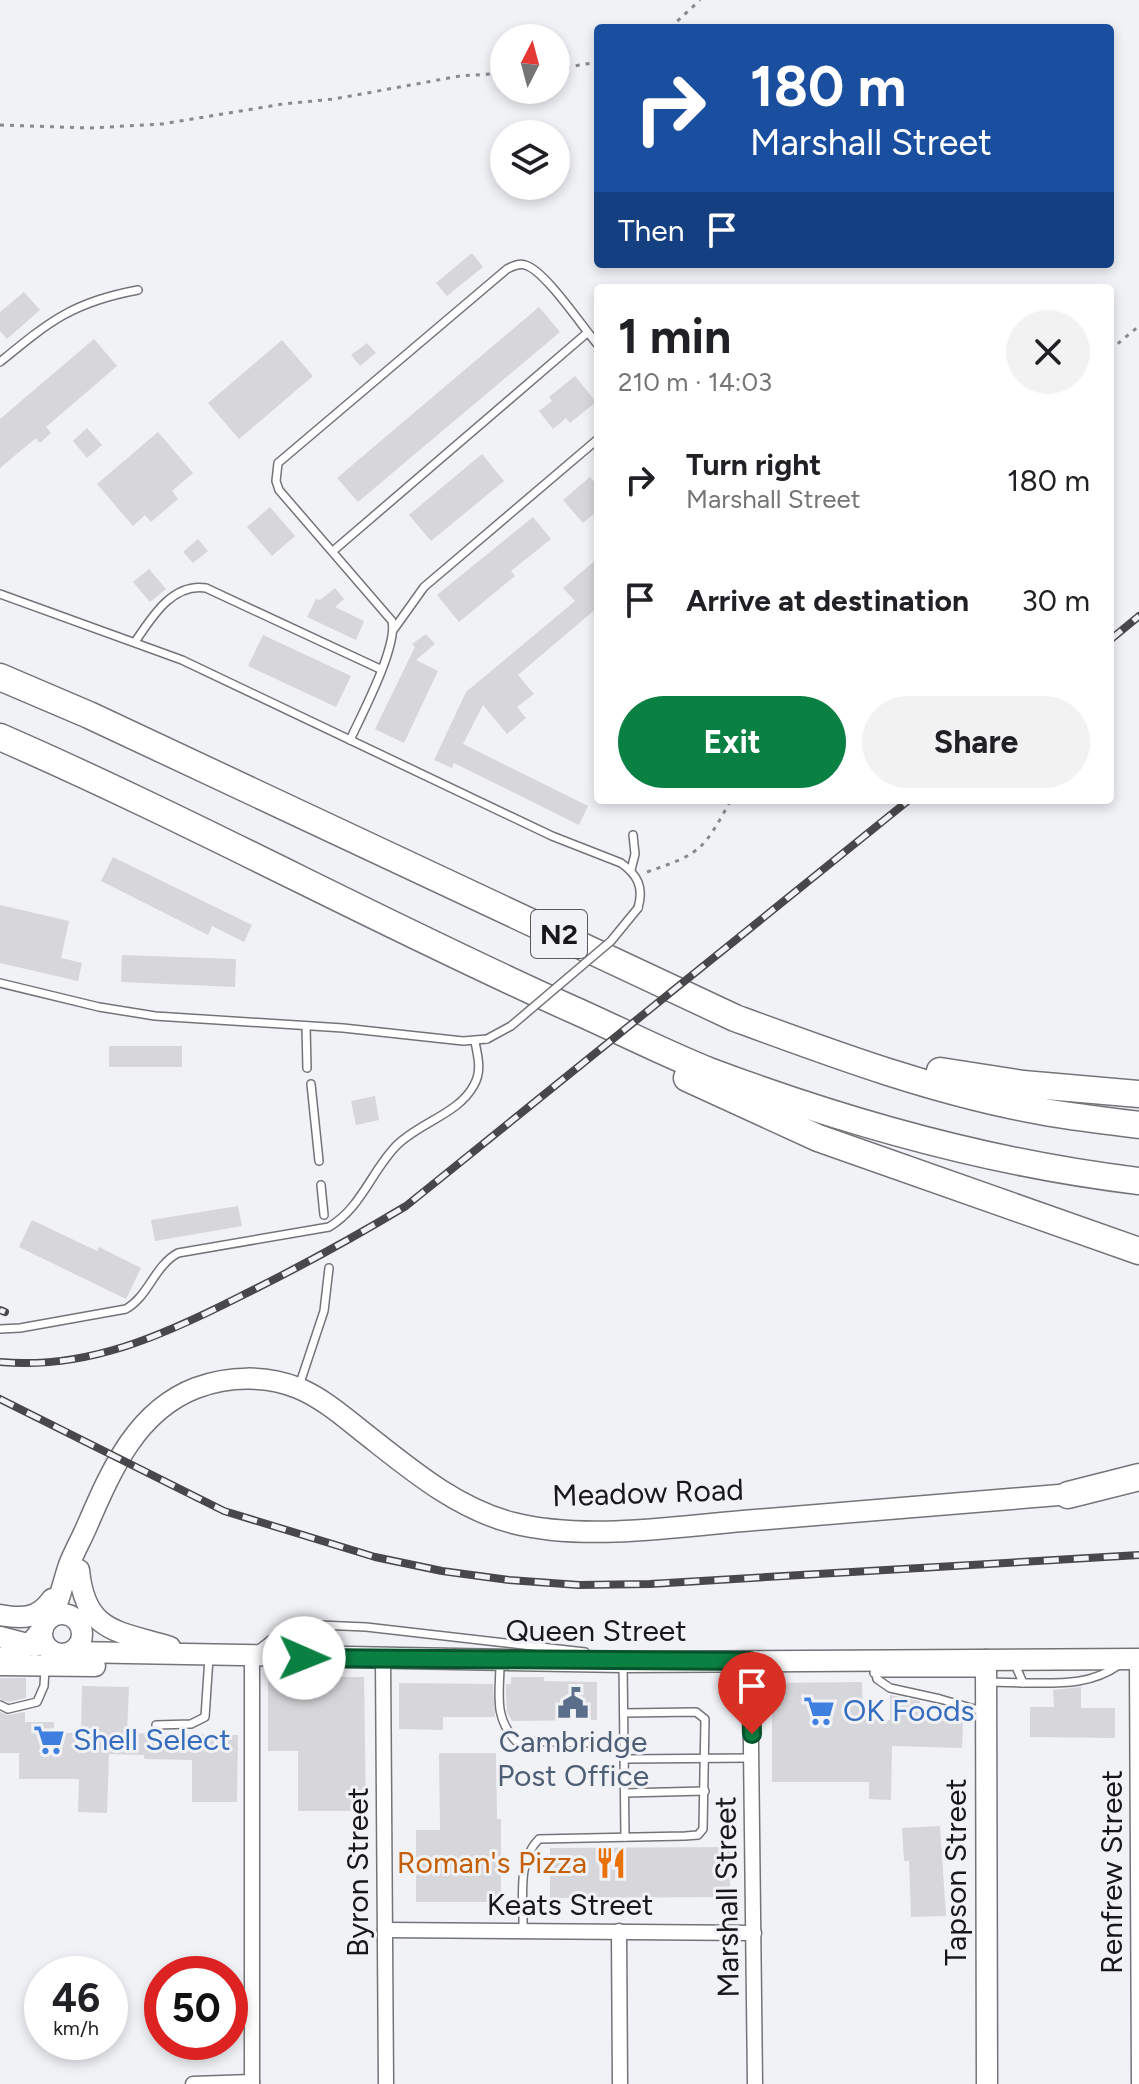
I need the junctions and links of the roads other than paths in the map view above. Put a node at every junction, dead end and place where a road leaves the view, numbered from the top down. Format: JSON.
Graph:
{"nodes":[{"id":1,"x":138,"y":290,"type":"dead end"},
{"id":2,"x":587,"y":333,"type":"junction"},
{"id":3,"x":594,"y":341,"type":"edge"},
{"id":4,"x":0,"y":362,"type":"edge"},
{"id":5,"x":594,"y":442,"type":"edge"},
{"id":6,"x":333,"y":551,"type":"junction"},
{"id":7,"x":0,"y":594,"type":"edge"},
{"id":8,"x":394,"y":629,"type":"junction"},
{"id":9,"x":135,"y":642,"type":"junction"},
{"id":10,"x":380,"y":669,"type":"junction"},
{"id":11,"x":0,"y":677,"type":"edge"},
{"id":12,"x":0,"y":737,"type":"edge"},
{"id":13,"x":350,"y":740,"type":"junction"},
{"id":14,"x":633,"y":835,"type":"dead end"},
{"id":15,"x":633,"y":873,"type":"junction"},
{"id":16,"x":546,"y":928,"type":"junction"},
{"id":17,"x":506,"y":980,"type":"junction"},
{"id":18,"x":0,"y":983,"type":"edge"},
{"id":19,"x":306,"y":1026,"type":"junction"},
{"id":20,"x":475,"y":1042,"type":"junction"},
{"id":21,"x":307,"y":1068,"type":"dead end"},
{"id":22,"x":311,"y":1084,"type":"dead end"},
{"id":23,"x":1139,"y":1094,"type":"edge"},
{"id":24,"x":1139,"y":1125,"type":"edge"},
{"id":25,"x":319,"y":1161,"type":"dead end"},
{"id":26,"x":1139,"y":1181,"type":"edge"},
{"id":27,"x":321,"y":1185,"type":"dead end"},
{"id":28,"x":324,"y":1215,"type":"dead end"},
{"id":29,"x":1139,"y":1251,"type":"edge"},
{"id":30,"x":329,"y":1268,"type":"dead end"},
{"id":31,"x":0,"y":1329,"type":"edge"},
{"id":32,"x":298,"y":1388,"type":"junction"},
{"id":33,"x":1139,"y":1477,"type":"edge"},
{"id":34,"x":1139,"y":1490,"type":"edge"},
{"id":35,"x":1068,"y":1495,"type":"junction"},
{"id":36,"x":72,"y":1574,"type":"junction"},
{"id":37,"x":0,"y":1615,"type":"edge"},
{"id":38,"x":77,"y":1621,"type":"junction"},
{"id":39,"x":0,"y":1622,"type":"edge"},
{"id":40,"x":0,"y":1637,"type":"edge"},
{"id":41,"x":50,"y":1641,"type":"junction"},
{"id":42,"x":203,"y":1656,"type":"junction"},
{"id":43,"x":252,"y":1657,"type":"junction"},
{"id":44,"x":383,"y":1659,"type":"junction"},
{"id":45,"x":1134,"y":1659,"type":"edge"},
{"id":46,"x":500,"y":1660,"type":"junction"},
{"id":47,"x":1014,"y":1660,"type":"junction"},
{"id":48,"x":750,"y":1661,"type":"junction"},
{"id":49,"x":0,"y":1662,"type":"edge"},
{"id":50,"x":623,"y":1662,"type":"junction"},
{"id":51,"x":874,"y":1667,"type":"junction"},
{"id":52,"x":986,"y":1672,"type":"junction"},
{"id":53,"x":1023,"y":1683,"type":"junction"},
{"id":54,"x":0,"y":1705,"type":"edge"},
{"id":55,"x":986,"y":1712,"type":"junction"},
{"id":56,"x":624,"y":1713,"type":"junction"},
{"id":57,"x":156,"y":1725,"type":"dead end"},
{"id":58,"x":597,"y":1743,"type":"dead end"},
{"id":59,"x":752,"y":1758,"type":"junction"},
{"id":60,"x":624,"y":1759,"type":"junction"},
{"id":61,"x":705,"y":1759,"type":"junction"},
{"id":62,"x":705,"y":1791,"type":"junction"},
{"id":63,"x":625,"y":1793,"type":"junction"},
{"id":64,"x":625,"y":1837,"type":"junction"},
{"id":65,"x":385,"y":1930,"type":"junction"},
{"id":66,"x":523,"y":1931,"type":"junction"},
{"id":67,"x":619,"y":1931,"type":"junction"},
{"id":68,"x":754,"y":1933,"type":"junction"},
{"id":69,"x":252,"y":2083,"type":"edge"},
{"id":70,"x":193,"y":2084,"type":"edge"},
{"id":71,"x":386,"y":2084,"type":"edge"},
{"id":72,"x":620,"y":2084,"type":"edge"},
{"id":73,"x":755,"y":2084,"type":"edge"},
{"id":74,"x":987,"y":2084,"type":"edge"},
{"id":75,"x":1139,"y":2084,"type":"edge"}],
"edges":[{"from":1,"to":4,"type":"lane"},
{"from":2,"to":3,"type":"lane"},
{"from":2,"to":6,"type":"lane"},
{"from":2,"to":6,"type":"lane"},
{"from":5,"to":8,"type":"lane"},
{"from":6,"to":8,"type":"lane"},
{"from":7,"to":9,"type":"lane"},
{"from":8,"to":10,"type":"lane"},
{"from":9,"to":10,"type":"lane"},
{"from":9,"to":13,"type":"lane"},
{"from":10,"to":13,"type":"lane"},
{"from":11,"to":16,"type":"highway","number":"N2"},
{"from":12,"to":17,"type":"highway","number":"N2"},
{"from":13,"to":15,"type":"lane"},
{"from":14,"to":15,"type":"lane"},
{"from":15,"to":20,"type":"lane","bridge":true},
{"from":16,"to":23,"type":"highway"},
{"from":16,"to":24,"type":"highway","number":"N2"},
{"from":17,"to":26,"type":"highway","number":"N2"},
{"from":17,"to":29,"type":"highway"},
{"from":18,"to":19,"type":"lane"},
{"from":19,"to":20,"type":"lane"},
{"from":19,"to":21,"type":"lane"},
{"from":20,"to":31,"type":"lane"},
{"from":22,"to":25,"type":"lane"},
{"from":27,"to":28,"type":"lane"},
{"from":30,"to":32,"type":"lane"},
{"from":32,"to":35,"type":"main road","name":"Meadow Road"},
{"from":32,"to":36,"type":"main road","name":"Meadow Road"},
{"from":33,"to":35,"type":"highway"},
{"from":34,"to":35,"type":"main road","name":"Meadow Road"},
{"from":36,"to":37,"type":"main road"},
{"from":36,"to":38,"type":"main road","name":"Meadow Road"},
{"from":36,"to":41,"type":"main road","name":"Meadow Road"},
{"from":36,"to":42,"type":"main road"},
{"from":38,"to":41,"type":"main road"},
{"from":38,"to":41,"type":"main road","name":"Meadow Road"},
{"from":38,"to":42,"type":"main road","name":"Queen Street"},
{"from":39,"to":41,"type":"main road"},
{"from":40,"to":41,"type":"main road"},
{"from":41,"to":42,"type":"main road","name":"Queen Street"},
{"from":41,"to":42,"type":"main road"},
{"from":41,"to":49,"type":"main road","name":"Queen Street"},
{"from":41,"to":54,"type":"lane"},
{"from":42,"to":43,"type":"main road","name":"Queen Street"},
{"from":42,"to":57,"type":"lane"},
{"from":43,"to":44,"type":"main road","name":"Queen Street"},
{"from":43,"to":50,"type":"lane"},
{"from":43,"to":69,"type":"street"},
{"from":44,"to":46,"type":"main road","name":"Queen Street"},
{"from":44,"to":65,"type":"street","name":"Byron Street"},
{"from":45,"to":47,"type":"main road","name":"Queen Street"},
{"from":45,"to":53,"type":"lane"},
{"from":45,"to":75,"type":"street","name":"Renfrew Street"},
{"from":46,"to":50,"type":"main road","name":"Queen Street"},
{"from":46,"to":58,"type":"lane"},
{"from":47,"to":52,"type":"main road","name":"Queen Street"},
{"from":47,"to":53,"type":"lane"},
{"from":48,"to":50,"type":"main road","name":"Queen Street"},
{"from":48,"to":51,"type":"main road","name":"Queen Street"},
{"from":48,"to":59,"type":"street","name":"Marshall Street"},
{"from":50,"to":56,"type":"lane"},
{"from":51,"to":52,"type":"main road","name":"Queen Street"},
{"from":51,"to":55,"type":"lane"},
{"from":52,"to":53,"type":"lane"},
{"from":52,"to":55,"type":"main road","name":"Tapson Street"},
{"from":55,"to":74,"type":"main road","name":"Tapson Street"},
{"from":56,"to":60,"type":"lane"},
{"from":56,"to":61,"type":"lane"},
{"from":59,"to":61,"type":"lane"},
{"from":59,"to":68,"type":"street","name":"Marshall Street"},
{"from":60,"to":61,"type":"lane"},
{"from":60,"to":63,"type":"lane"},
{"from":61,"to":62,"type":"lane"},
{"from":62,"to":63,"type":"lane"},
{"from":62,"to":64,"type":"lane"},
{"from":63,"to":64,"type":"lane"},
{"from":64,"to":66,"type":"lane"},
{"from":65,"to":66,"type":"street","name":"Keats Street"},
{"from":65,"to":71,"type":"street","name":"Byron Street"},
{"from":66,"to":67,"type":"street","name":"Keats Street"},
{"from":67,"to":68,"type":"street","name":"Keats Street"},
{"from":67,"to":72,"type":"street"},
{"from":68,"to":73,"type":"street","name":"Marshall Street"},
{"from":69,"to":70,"type":"street"}]}
